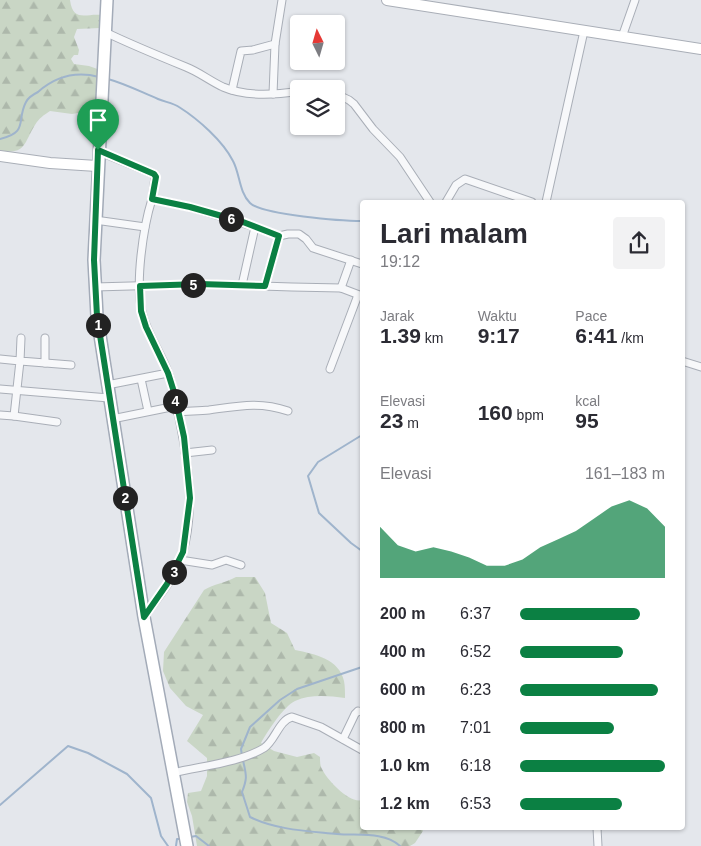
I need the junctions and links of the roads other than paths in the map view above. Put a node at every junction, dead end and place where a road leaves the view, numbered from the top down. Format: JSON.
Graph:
{"nodes":[{"id":1,"x":107,"y":0,"type":"edge"},
{"id":2,"x":282,"y":0,"type":"edge"},
{"id":3,"x":386,"y":0,"type":"edge"},
{"id":4,"x":635,"y":0,"type":"edge"},
{"id":5,"x":584,"y":31,"type":"junction"},
{"id":6,"x":105,"y":32,"type":"junction"},
{"id":7,"x":622,"y":37,"type":"junction"},
{"id":8,"x":276,"y":44,"type":"junction"},
{"id":9,"x":701,"y":49,"type":"edge"},
{"id":10,"x":232,"y":90,"type":"junction"},
{"id":11,"x":290,"y":92,"type":"edge"},
{"id":12,"x":273,"y":94,"type":"junction"},
{"id":13,"x":345,"y":98,"type":"edge"},
{"id":14,"x":98,"y":150,"type":"junction"},
{"id":15,"x":0,"y":156,"type":"edge"},
{"id":16,"x":98,"y":166,"type":"junction"},
{"id":17,"x":152,"y":199,"type":"junction"},
{"id":18,"x":429,"y":200,"type":"edge"},
{"id":19,"x":447,"y":200,"type":"edge"},
{"id":20,"x":526,"y":200,"type":"edge"},
{"id":21,"x":546,"y":200,"type":"edge"},
{"id":22,"x":95,"y":220,"type":"junction"},
{"id":23,"x":145,"y":227,"type":"junction"},
{"id":24,"x":255,"y":227,"type":"junction"},
{"id":25,"x":279,"y":236,"type":"junction"},
{"id":26,"x":351,"y":260,"type":"junction"},
{"id":27,"x":360,"y":263,"type":"edge"},
{"id":28,"x":242,"y":285,"type":"junction"},
{"id":29,"x":140,"y":286,"type":"junction"},
{"id":30,"x":265,"y":286,"type":"junction"},
{"id":31,"x":95,"y":287,"type":"junction"},
{"id":32,"x":341,"y":288,"type":"junction"},
{"id":33,"x":360,"y":296,"type":"edge"},
{"id":34,"x":21,"y":338,"type":"dead end"},
{"id":35,"x":45,"y":338,"type":"dead end"},
{"id":36,"x":0,"y":359,"type":"edge"},
{"id":37,"x":20,"y":361,"type":"junction"},
{"id":38,"x":45,"y":362,"type":"junction"},
{"id":39,"x":685,"y":362,"type":"edge"},
{"id":40,"x":71,"y":365,"type":"dead end"},
{"id":41,"x":701,"y":367,"type":"edge"},
{"id":42,"x":330,"y":369,"type":"dead end"},
{"id":43,"x":168,"y":373,"type":"junction"},
{"id":44,"x":141,"y":379,"type":"junction"},
{"id":45,"x":107,"y":386,"type":"junction"},
{"id":46,"x":0,"y":389,"type":"edge"},
{"id":47,"x":17,"y":390,"type":"junction"},
{"id":48,"x":109,"y":398,"type":"junction"},
{"id":49,"x":177,"y":409,"type":"junction"},
{"id":50,"x":288,"y":411,"type":"dead end"},
{"id":51,"x":148,"y":412,"type":"junction"},
{"id":52,"x":0,"y":415,"type":"edge"},
{"id":53,"x":14,"y":416,"type":"junction"},
{"id":54,"x":112,"y":419,"type":"junction"},
{"id":55,"x":57,"y":422,"type":"dead end"},
{"id":56,"x":212,"y":450,"type":"dead end"},
{"id":57,"x":185,"y":453,"type":"junction"},
{"id":58,"x":180,"y":560,"type":"junction"},
{"id":59,"x":241,"y":565,"type":"dead end"},
{"id":60,"x":144,"y":617,"type":"junction"},
{"id":61,"x":360,"y":712,"type":"edge"},
{"id":62,"x":343,"y":740,"type":"junction"},
{"id":63,"x":360,"y":749,"type":"edge"},
{"id":64,"x":173,"y":773,"type":"junction"},
{"id":65,"x":597,"y":830,"type":"edge"},
{"id":66,"x":187,"y":846,"type":"edge"},
{"id":67,"x":598,"y":846,"type":"edge"}],
"edges":[{"from":1,"to":6,"type":"main road"},
{"from":2,"to":8,"type":"street"},
{"from":3,"to":5,"type":"street"},
{"from":4,"to":7,"type":"street"},
{"from":5,"to":7,"type":"street"},
{"from":5,"to":21,"type":"street"},
{"from":6,"to":10,"type":"street"},
{"from":6,"to":14,"type":"main road"},
{"from":7,"to":9,"type":"street"},
{"from":8,"to":10,"type":"street"},
{"from":8,"to":12,"type":"street"},
{"from":10,"to":12,"type":"street"},
{"from":11,"to":12,"type":"street"},
{"from":13,"to":18,"type":"street"},
{"from":14,"to":16,"type":"main road"},
{"from":14,"to":17,"type":"street"},
{"from":15,"to":16,"type":"street"},
{"from":16,"to":22,"type":"main road"},
{"from":17,"to":23,"type":"street"},
{"from":17,"to":24,"type":"street"},
{"from":19,"to":20,"type":"street"},
{"from":22,"to":23,"type":"street"},
{"from":22,"to":31,"type":"main road"},
{"from":23,"to":29,"type":"street"},
{"from":24,"to":25,"type":"street"},
{"from":24,"to":28,"type":"street"},
{"from":25,"to":26,"type":"street"},
{"from":25,"to":30,"type":"street"},
{"from":26,"to":27,"type":"street"},
{"from":26,"to":32,"type":"street"},
{"from":28,"to":29,"type":"street"},
{"from":28,"to":30,"type":"street"},
{"from":29,"to":31,"type":"street"},
{"from":29,"to":43,"type":"street"},
{"from":30,"to":32,"type":"street"},
{"from":31,"to":45,"type":"main road"},
{"from":32,"to":33,"type":"street"},
{"from":33,"to":42,"type":"street"},
{"from":34,"to":37,"type":"street"},
{"from":35,"to":38,"type":"street"},
{"from":36,"to":37,"type":"street"},
{"from":37,"to":38,"type":"street"},
{"from":37,"to":47,"type":"street"},
{"from":38,"to":40,"type":"street"},
{"from":39,"to":41,"type":"street"},
{"from":43,"to":44,"type":"street"},
{"from":43,"to":49,"type":"street"},
{"from":44,"to":45,"type":"street"},
{"from":44,"to":51,"type":"street"},
{"from":45,"to":48,"type":"main road"},
{"from":46,"to":47,"type":"street"},
{"from":47,"to":48,"type":"street"},
{"from":47,"to":53,"type":"street"},
{"from":48,"to":54,"type":"main road"},
{"from":49,"to":50,"type":"street"},
{"from":49,"to":51,"type":"street"},
{"from":49,"to":57,"type":"street"},
{"from":51,"to":54,"type":"street"},
{"from":52,"to":53,"type":"street"},
{"from":53,"to":55,"type":"street"},
{"from":54,"to":60,"type":"main road"},
{"from":56,"to":57,"type":"street"},
{"from":57,"to":58,"type":"street"},
{"from":58,"to":59,"type":"street"},
{"from":58,"to":60,"type":"street"},
{"from":60,"to":64,"type":"main road"},
{"from":61,"to":62,"type":"street"},
{"from":62,"to":63,"type":"street"},
{"from":62,"to":64,"type":"street"},
{"from":64,"to":66,"type":"main road"},
{"from":65,"to":67,"type":"street"}]}
